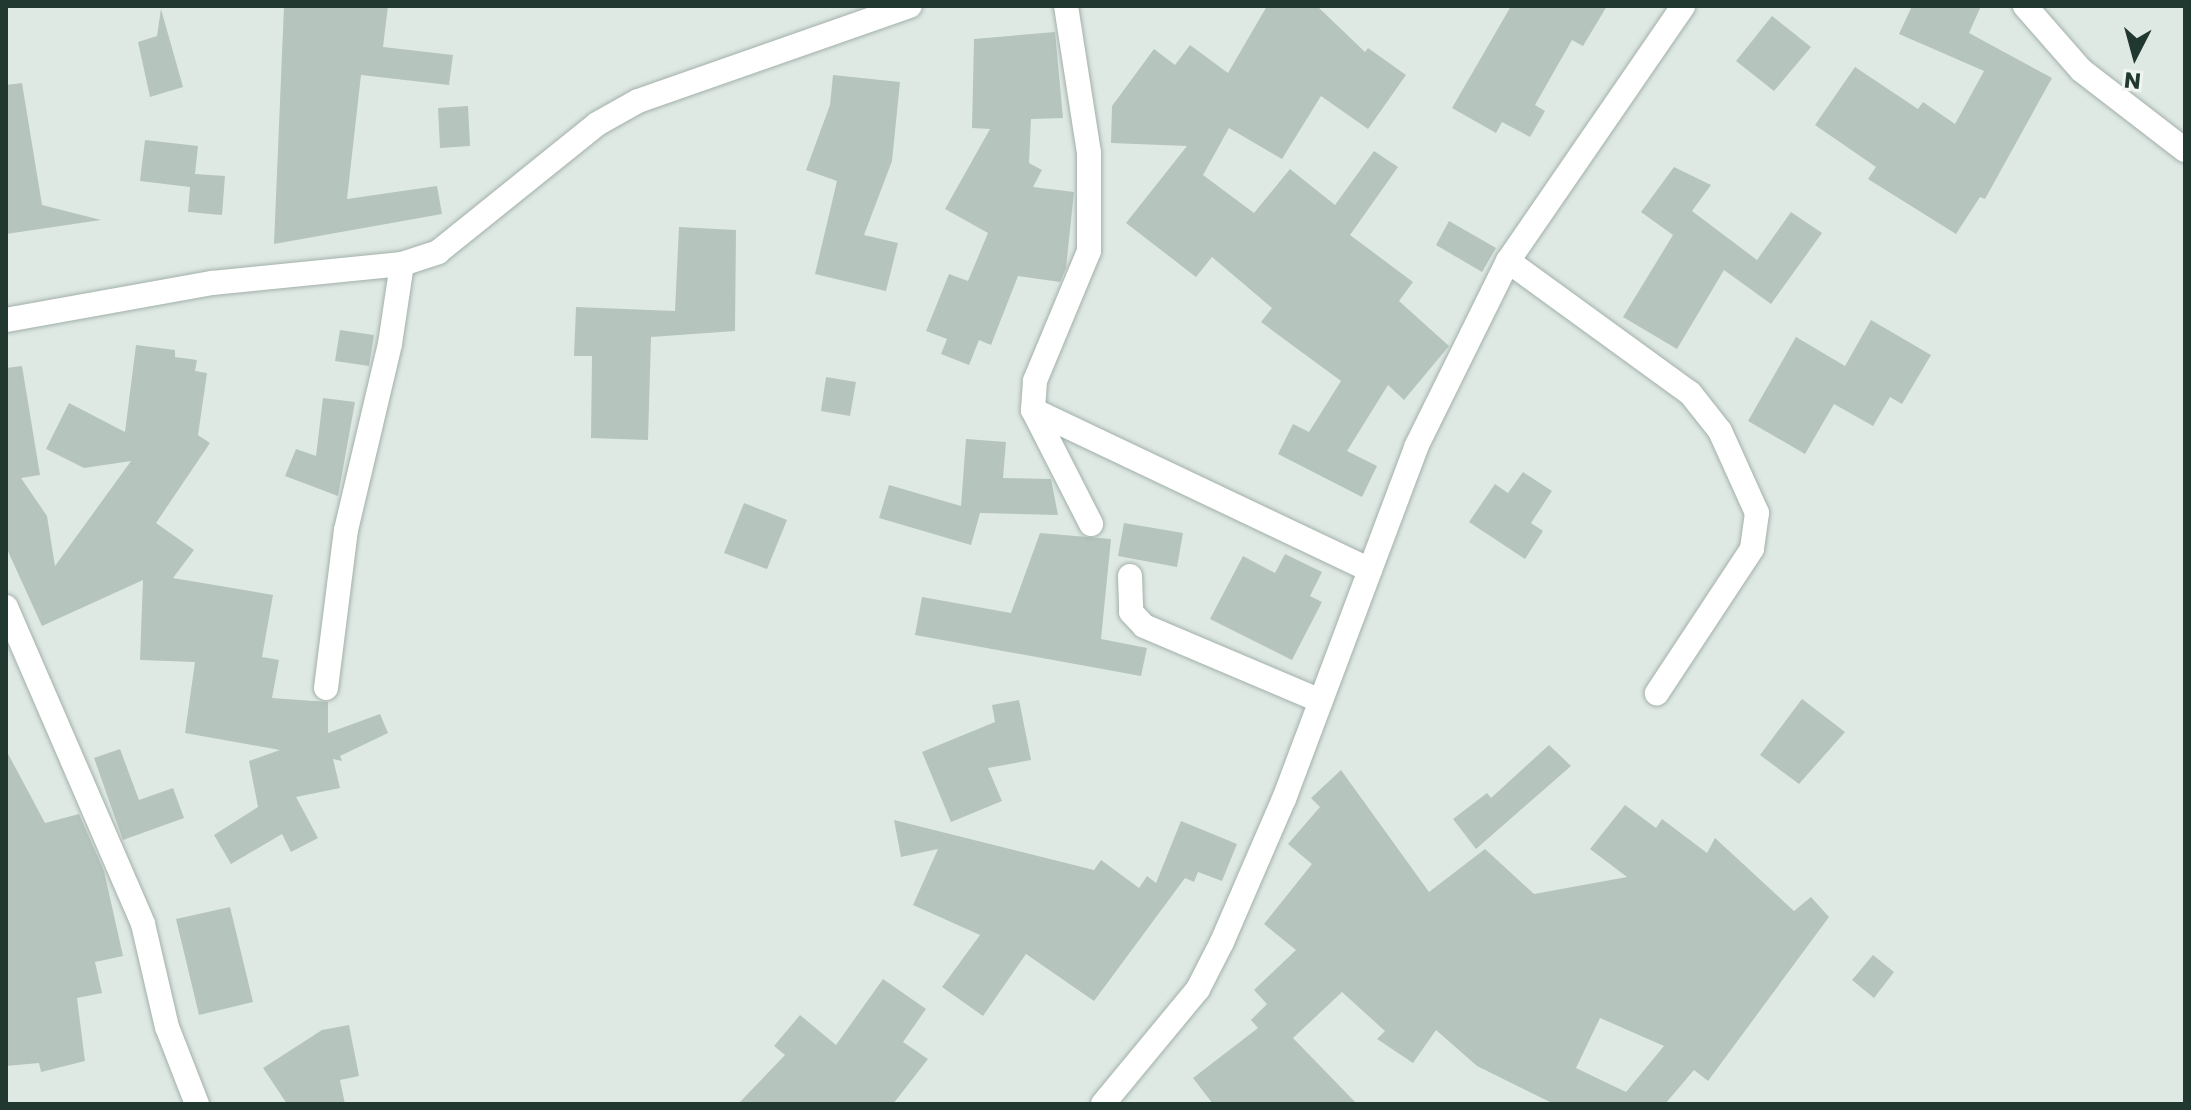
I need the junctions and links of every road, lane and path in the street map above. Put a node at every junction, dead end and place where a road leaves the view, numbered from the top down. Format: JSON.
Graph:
{"nodes":[{"id":1,"x":910,"y":6,"type":"edge"},
{"id":2,"x":1066,"y":6,"type":"edge"},
{"id":3,"x":1683,"y":6,"type":"edge"},
{"id":4,"x":2025,"y":6,"type":"edge"},
{"id":5,"x":2185,"y":150,"type":"edge"},
{"id":6,"x":1508,"y":261,"type":"junction"},
{"id":7,"x":402,"y":264,"type":"junction"},
{"id":8,"x":6,"y":320,"type":"edge"},
{"id":9,"x":1033,"y":410,"type":"junction"},
{"id":10,"x":1091,"y":524,"type":"dead end"},
{"id":11,"x":1370,"y":570,"type":"junction"},
{"id":12,"x":1130,"y":576,"type":"dead end"},
{"id":13,"x":6,"y":607,"type":"edge"},
{"id":14,"x":326,"y":688,"type":"dead end"},
{"id":15,"x":1657,"y":693,"type":"dead end"},
{"id":16,"x":1321,"y":701,"type":"junction"},
{"id":17,"x":1127,"y":1095,"type":"edge"},
{"id":18,"x":197,"y":1104,"type":"edge"},
{"id":19,"x":1103,"y":1104,"type":"edge"}],
"edges":[{"from":1,"to":7,"type":"street"},
{"from":2,"to":9,"type":"street"},
{"from":3,"to":6,"type":"street"},
{"from":4,"to":5,"type":"street"},
{"from":6,"to":11,"type":"street"},
{"from":6,"to":15,"type":"street"},
{"from":7,"to":8,"type":"street"},
{"from":7,"to":14,"type":"street"},
{"from":9,"to":10,"type":"street"},
{"from":9,"to":11,"type":"street"},
{"from":11,"to":16,"type":"street"},
{"from":12,"to":16,"type":"street"},
{"from":13,"to":18,"type":"street"},
{"from":16,"to":17,"type":"street"},
{"from":17,"to":19,"type":"street"}]}
